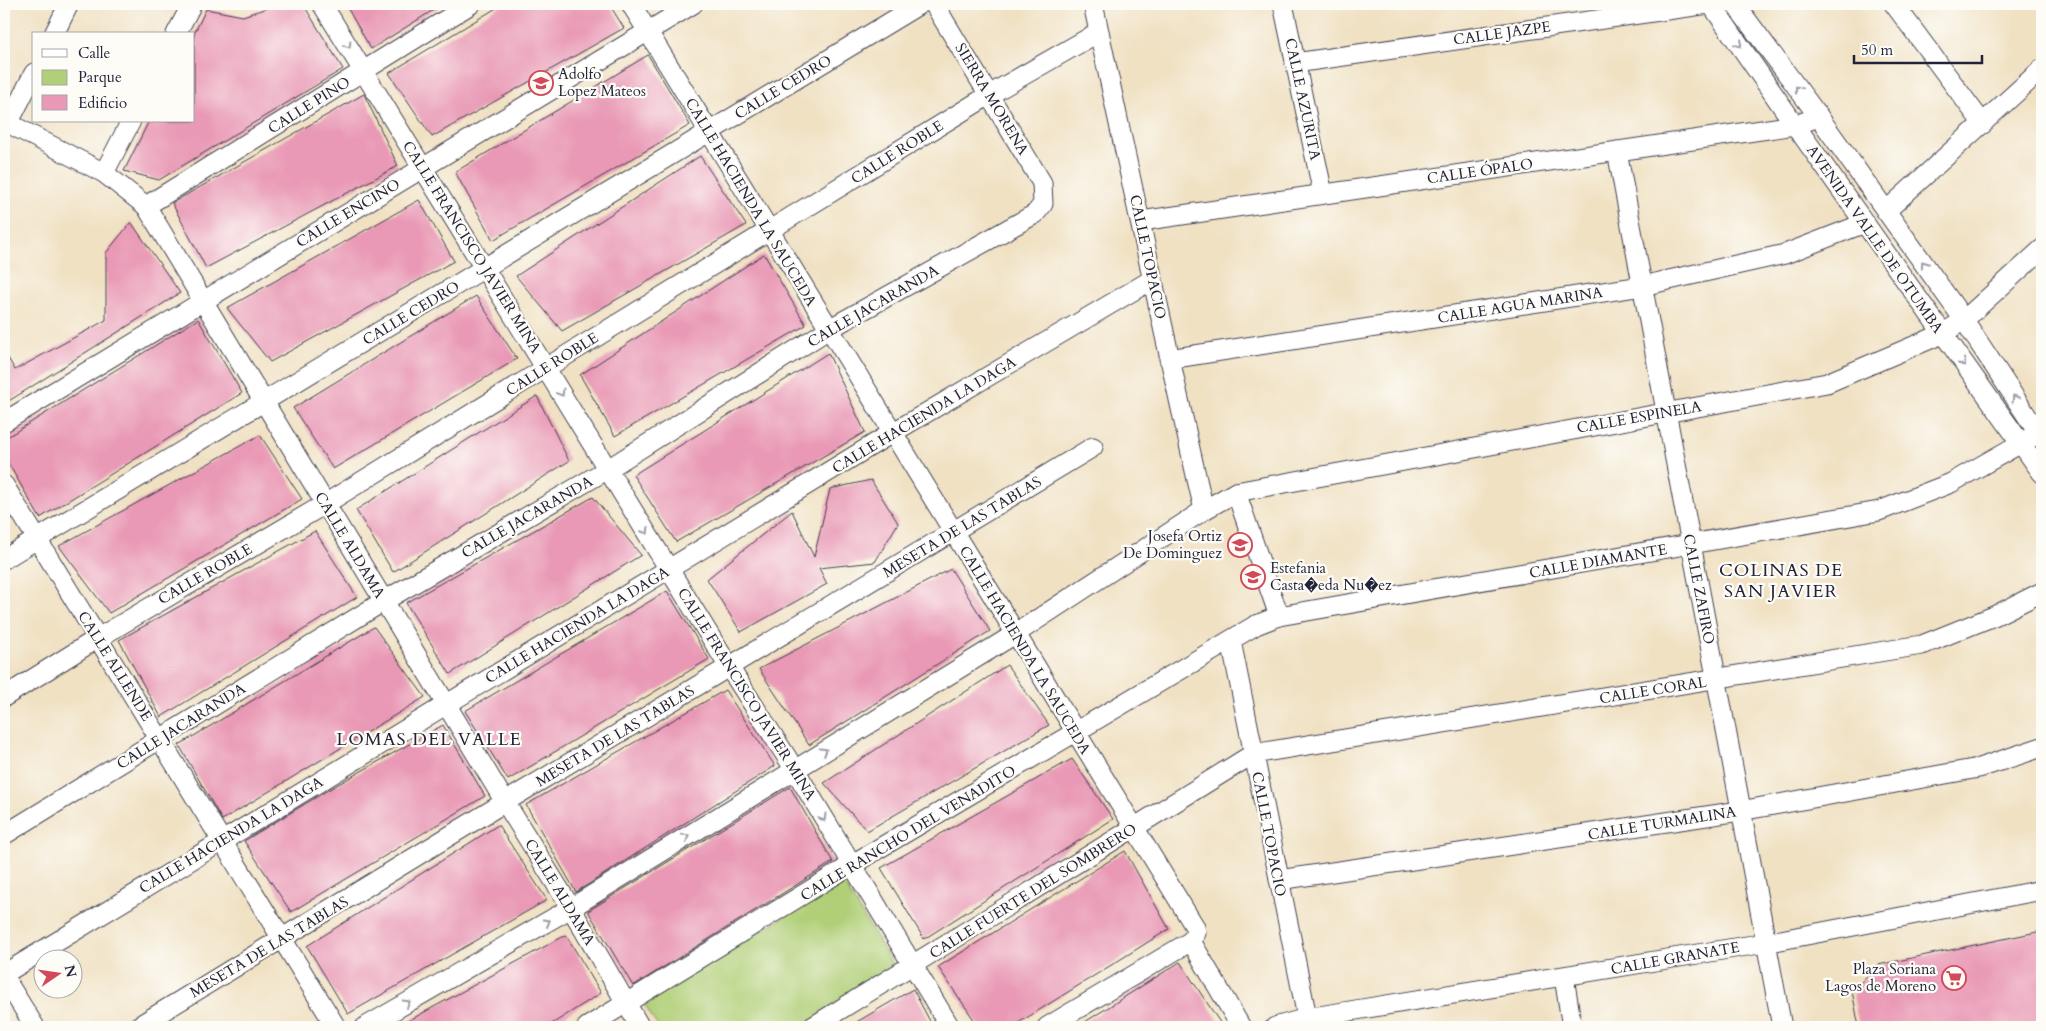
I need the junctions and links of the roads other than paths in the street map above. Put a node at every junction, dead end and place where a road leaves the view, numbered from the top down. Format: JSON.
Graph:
{"nodes":[{"id":1,"x":69,"y":4,"type":"edge"},
{"id":2,"x":192,"y":4,"type":"edge"},
{"id":3,"x":322,"y":4,"type":"edge"},
{"id":4,"x":471,"y":4,"type":"edge"},
{"id":5,"x":631,"y":4,"type":"edge"},
{"id":6,"x":693,"y":4,"type":"edge"},
{"id":7,"x":920,"y":4,"type":"edge"},
{"id":8,"x":934,"y":4,"type":"edge"},
{"id":9,"x":1093,"y":4,"type":"edge"},
{"id":10,"x":1283,"y":4,"type":"edge"},
{"id":11,"x":1710,"y":4,"type":"edge"},
{"id":12,"x":1734,"y":4,"type":"edge"},
{"id":13,"x":1894,"y":4,"type":"edge"},
{"id":14,"x":57,"y":28,"type":"edge"},
{"id":15,"x":648,"y":31,"type":"junction"},
{"id":16,"x":177,"y":32,"type":"edge"},
{"id":17,"x":1100,"y":32,"type":"junction"},
{"id":18,"x":1295,"y":63,"type":"junction"},
{"id":19,"x":2042,"y":69,"type":"edge"},
{"id":20,"x":364,"y":71,"type":"junction"},
{"id":21,"x":32,"y":76,"type":"edge"},
{"id":22,"x":989,"y":95,"type":"junction"},
{"id":23,"x":1818,"y":117,"type":"junction"},
{"id":24,"x":6,"y":122,"type":"edge"},
{"id":25,"x":130,"y":122,"type":"edge"},
{"id":26,"x":1984,"y":124,"type":"junction"},
{"id":27,"x":1794,"y":125,"type":"junction"},
{"id":28,"x":709,"y":132,"type":"junction"},
{"id":29,"x":1617,"y":151,"type":"junction"},
{"id":30,"x":423,"y":168,"type":"junction"},
{"id":31,"x":104,"y":173,"type":"junction"},
{"id":32,"x":1323,"y":194,"type":"junction"},
{"id":33,"x":1044,"y":196,"type":"joint"},
{"id":34,"x":146,"y":206,"type":"junction"},
{"id":35,"x":1886,"y":211,"type":"junction"},
{"id":36,"x":1140,"y":221,"type":"junction"},
{"id":37,"x":1865,"y":223,"type":"junction"},
{"id":38,"x":769,"y":230,"type":"junction"},
{"id":39,"x":2042,"y":249,"type":"edge"},
{"id":40,"x":484,"y":268,"type":"junction"},
{"id":41,"x":1153,"y":279,"type":"junction"},
{"id":42,"x":1642,"y":286,"type":"junction"},
{"id":43,"x":203,"y":301,"type":"junction"},
{"id":44,"x":1964,"y":320,"type":"junction"},
{"id":45,"x":829,"y":329,"type":"junction"},
{"id":46,"x":1942,"y":334,"type":"junction"},
{"id":47,"x":1169,"y":359,"type":"junction"},
{"id":48,"x":546,"y":368,"type":"junction"},
{"id":49,"x":264,"y":402,"type":"junction"},
{"id":50,"x":1666,"y":412,"type":"junction"},
{"id":51,"x":4,"y":422,"type":"edge"},
{"id":52,"x":892,"y":433,"type":"junction"},
{"id":53,"x":2041,"y":435,"type":"edge"},
{"id":54,"x":2022,"y":444,"type":"junction"},
{"id":55,"x":1093,"y":447,"type":"dead end"},
{"id":56,"x":608,"y":469,"type":"junction"},
{"id":57,"x":2042,"y":473,"type":"edge"},
{"id":58,"x":4,"y":485,"type":"edge"},
{"id":59,"x":1236,"y":492,"type":"junction"},
{"id":60,"x":325,"y":504,"type":"junction"},
{"id":61,"x":1204,"y":510,"type":"junction"},
{"id":62,"x":954,"y":533,"type":"junction"},
{"id":63,"x":37,"y":539,"type":"junction"},
{"id":64,"x":1690,"y":544,"type":"junction"},
{"id":65,"x":4,"y":560,"type":"edge"},
{"id":66,"x":669,"y":569,"type":"junction"},
{"id":67,"x":2042,"y":592,"type":"edge"},
{"id":68,"x":384,"y":601,"type":"junction"},
{"id":69,"x":1279,"y":616,"type":"junction"},
{"id":70,"x":1015,"y":634,"type":"junction"},
{"id":71,"x":98,"y":638,"type":"junction"},
{"id":72,"x":1230,"y":641,"type":"junction"},
{"id":73,"x":729,"y":667,"type":"junction"},
{"id":74,"x":1716,"y":680,"type":"junction"},
{"id":75,"x":4,"y":696,"type":"edge"},
{"id":76,"x":446,"y":705,"type":"junction"},
{"id":77,"x":1075,"y":733,"type":"junction"},
{"id":78,"x":160,"y":739,"type":"junction"},
{"id":79,"x":2042,"y":747,"type":"edge"},
{"id":80,"x":1253,"y":754,"type":"junction"},
{"id":81,"x":794,"y":770,"type":"junction"},
{"id":82,"x":505,"y":802,"type":"junction"},
{"id":83,"x":1740,"y":811,"type":"junction"},
{"id":84,"x":1134,"y":828,"type":"junction"},
{"id":85,"x":4,"y":835,"type":"edge"},
{"id":86,"x":222,"y":841,"type":"junction"},
{"id":87,"x":851,"y":865,"type":"junction"},
{"id":88,"x":1279,"y":880,"type":"junction"},
{"id":89,"x":2042,"y":890,"type":"edge"},
{"id":90,"x":571,"y":908,"type":"junction"},
{"id":91,"x":282,"y":938,"type":"junction"},
{"id":92,"x":1192,"y":940,"type":"junction"},
{"id":93,"x":1765,"y":943,"type":"junction"},
{"id":94,"x":912,"y":965,"type":"junction"},
{"id":95,"x":4,"y":975,"type":"edge"},
{"id":96,"x":1564,"y":977,"type":"junction"},
{"id":97,"x":626,"y":1003,"type":"junction"},
{"id":98,"x":1308,"y":1023,"type":"edge"},
{"id":99,"x":35,"y":1027,"type":"edge"},
{"id":100,"x":137,"y":1027,"type":"edge"},
{"id":101,"x":336,"y":1027,"type":"edge"},
{"id":102,"x":365,"y":1027,"type":"edge"},
{"id":103,"x":587,"y":1027,"type":"edge"},
{"id":104,"x":640,"y":1027,"type":"edge"},
{"id":105,"x":812,"y":1027,"type":"edge"},
{"id":106,"x":950,"y":1027,"type":"edge"},
{"id":107,"x":1047,"y":1027,"type":"edge"},
{"id":108,"x":1241,"y":1027,"type":"edge"},
{"id":109,"x":1275,"y":1027,"type":"edge"},
{"id":110,"x":1572,"y":1027,"type":"edge"},
{"id":111,"x":1782,"y":1027,"type":"edge"}],
"edges":[{"from":1,"to":14,"type":"street"},
{"from":2,"to":16,"type":"street"},
{"from":3,"to":20,"type":"street","name":"CALLE FRANCISCO JAVIER MINA","one_way":true},
{"from":4,"to":20,"type":"street","name":"CALLE PINO"},
{"from":5,"to":15,"type":"street","name":"CALLE HACIENDA LA SAUCEDA"},
{"from":6,"to":15,"type":"street","name":"CALLE ENCINO"},
{"from":7,"to":28,"type":"street","name":"CALLE CEDRO"},
{"from":8,"to":22,"type":"street","name":"SIERRA MORENA"},
{"from":9,"to":17,"type":"street","name":"CALLE TOPACIO"},
{"from":10,"to":18,"type":"street","name":"CALLE AZURITA"},
{"from":11,"to":18,"type":"street","name":"CALLE JAZPE"},
{"from":11,"to":27,"type":"street","name":"AVENIDA VALLE DE OTUMBA","one_way":true},
{"from":23,"to":12,"type":"street","name":"AVENIDA VALLE DE OTUMBA","one_way":true},
{"from":13,"to":26,"type":"street"},
{"from":15,"to":28,"type":"street","name":"CALLE HACIENDA LA SAUCEDA"},
{"from":15,"to":30,"type":"street","name":"CALLE ENCINO"},
{"from":17,"to":22,"type":"street","name":"CALLE ROBLE"},
{"from":17,"to":36,"type":"street","name":"CALLE TOPACIO"},
{"from":18,"to":32,"type":"street","name":"CALLE AZURITA"},
{"from":19,"to":26,"type":"street"},
{"from":20,"to":30,"type":"street","name":"CALLE FRANCISCO JAVIER MINA"},
{"from":20,"to":34,"type":"street","name":"CALLE PINO"},
{"from":21,"to":24,"type":"street"},
{"from":22,"to":33,"type":"street","name":"SIERRA MORENA"},
{"from":22,"to":38,"type":"street","name":"CALLE ROBLE"},
{"from":23,"to":27,"type":"street","name":"CALLE ÓPALO"},
{"from":23,"to":35,"type":"street","name":"AVENIDA VALLE DE OTUMBA"},
{"from":24,"to":31,"type":"street","name":"CALLE ALDAMA"},
{"from":25,"to":31,"type":"street"},
{"from":26,"to":35,"type":"street"},
{"from":27,"to":29,"type":"street","name":"CALLE ÓPALO"},
{"from":27,"to":37,"type":"street","name":"AVENIDA VALLE DE OTUMBA"},
{"from":28,"to":38,"type":"street","name":"CALLE HACIENDA LA SAUCEDA"},
{"from":28,"to":40,"type":"street","name":"CALLE CEDRO"},
{"from":29,"to":32,"type":"street","name":"CALLE ÓPALO"},
{"from":29,"to":42,"type":"street","name":"CALLE ZAFIRO"},
{"from":30,"to":40,"type":"street","name":"CALLE FRANCISCO JAVIER MINA"},
{"from":30,"to":43,"type":"street","name":"CALLE ENCINO"},
{"from":31,"to":34,"type":"street","name":"CALLE ALDAMA"},
{"from":32,"to":36,"type":"street","name":"CALLE ÓPALO"},
{"from":33,"to":45,"type":"street","name":"CALLE JACARANDA"},
{"from":34,"to":43,"type":"street","name":"CALLE ALDAMA"},
{"from":44,"to":35,"type":"street","name":"AVENIDA VALLE DE OTUMBA","one_way":true},
{"from":36,"to":41,"type":"street","name":"CALLE TOPACIO"},
{"from":37,"to":42,"type":"street","name":"CALLE AGUA MARINA"},
{"from":37,"to":46,"type":"street","name":"AVENIDA VALLE DE OTUMBA"},
{"from":38,"to":45,"type":"street","name":"CALLE HACIENDA LA SAUCEDA"},
{"from":38,"to":48,"type":"street","name":"CALLE ROBLE"},
{"from":39,"to":44,"type":"street","name":"CALLE ESPINELA"},
{"from":40,"to":48,"type":"street","name":"CALLE FRANCISCO JAVIER MINA"},
{"from":40,"to":49,"type":"street","name":"CALLE CEDRO"},
{"from":41,"to":47,"type":"street","name":"CALLE TOPACIO"},
{"from":41,"to":52,"type":"street","name":"CALLE HACIENDA LA DAGA"},
{"from":42,"to":47,"type":"street","name":"CALLE AGUA MARINA"},
{"from":42,"to":50,"type":"street","name":"CALLE ZAFIRO"},
{"from":43,"to":49,"type":"street","name":"CALLE ALDAMA"},
{"from":43,"to":51,"type":"street","name":"CALLE ENCINO"},
{"from":44,"to":46,"type":"street","name":"CALLE ESPINELA"},
{"from":53,"to":44,"type":"street","name":"AVENIDA VALLE DE OTUMBA","one_way":true},
{"from":45,"to":52,"type":"street","name":"CALLE HACIENDA LA SAUCEDA"},
{"from":45,"to":56,"type":"street","name":"CALLE JACARANDA"},
{"from":46,"to":50,"type":"street","name":"CALLE ESPINELA"},
{"from":46,"to":54,"type":"street","name":"AVENIDA VALLE DE OTUMBA","one_way":true},
{"from":47,"to":61,"type":"street","name":"CALLE TOPACIO"},
{"from":48,"to":56,"type":"street","name":"CALLE FRANCISCO JAVIER MINA","one_way":true},
{"from":48,"to":60,"type":"street","name":"CALLE ROBLE"},
{"from":49,"to":60,"type":"street","name":"CALLE ALDAMA"},
{"from":49,"to":63,"type":"street","name":"CALLE CEDRO"},
{"from":50,"to":59,"type":"street","name":"CALLE ESPINELA"},
{"from":50,"to":64,"type":"street","name":"CALLE ZAFIRO"},
{"from":52,"to":62,"type":"street","name":"CALLE HACIENDA LA SAUCEDA"},
{"from":52,"to":66,"type":"street","name":"CALLE HACIENDA LA DAGA"},
{"from":53,"to":54,"type":"street","name":"CALLE DIAMANTE"},
{"from":54,"to":57,"type":"street","name":"AVENIDA VALLE DE OTUMBA"},
{"from":54,"to":64,"type":"street","name":"CALLE DIAMANTE"},
{"from":55,"to":62,"type":"street","name":"MESETA DE LAS TABLAS"},
{"from":56,"to":66,"type":"street","name":"CALLE FRANCISCO JAVIER MINA","one_way":true},
{"from":56,"to":68,"type":"street","name":"CALLE JACARANDA"},
{"from":58,"to":63,"type":"street","name":"CALLE ALLENDE"},
{"from":59,"to":61,"type":"street","name":"CALLE ESPINELA"},
{"from":59,"to":69,"type":"street"},
{"from":60,"to":68,"type":"street","name":"CALLE ALDAMA"},
{"from":60,"to":71,"type":"street","name":"CALLE ROBLE"},
{"from":61,"to":70,"type":"street","name":"CALLE ESPINELA"},
{"from":62,"to":70,"type":"street","name":"CALLE HACIENDA LA SAUCEDA"},
{"from":62,"to":73,"type":"street","name":"MESETA DE LAS TABLAS"},
{"from":63,"to":65,"type":"street","name":"CALLE CEDRO"},
{"from":63,"to":71,"type":"street","name":"CALLE ALLENDE"},
{"from":64,"to":69,"type":"street","name":"CALLE DIAMANTE"},
{"from":64,"to":74,"type":"street","name":"CALLE ZAFIRO"},
{"from":66,"to":73,"type":"street","name":"CALLE FRANCISCO JAVIER MINA"},
{"from":66,"to":76,"type":"street","name":"CALLE HACIENDA LA DAGA"},
{"from":67,"to":74,"type":"street","name":"CALLE CORAL"},
{"from":68,"to":76,"type":"street","name":"CALLE ALDAMA"},
{"from":68,"to":78,"type":"street","name":"CALLE JACARANDA"},
{"from":69,"to":72,"type":"street","name":"CALLE DIAMANTE"},
{"from":70,"to":77,"type":"street","name":"CALLE HACIENDA LA SAUCEDA"},
{"from":81,"to":70,"type":"street","name":"CALLE ESPINELA","one_way":true},
{"from":71,"to":75,"type":"street","name":"CALLE ROBLE"},
{"from":71,"to":78,"type":"street","name":"CALLE ALLENDE"},
{"from":72,"to":77,"type":"street","name":"CALLE RANCHO DEL VENADITO"},
{"from":72,"to":80,"type":"street","name":"CALLE TOPACIO"},
{"from":73,"to":81,"type":"street","name":"CALLE FRANCISCO JAVIER MINA"},
{"from":73,"to":82,"type":"street","name":"MESETA DE LAS TABLAS"},
{"from":74,"to":80,"type":"street","name":"CALLE CORAL"},
{"from":74,"to":83,"type":"street","name":"CALLE ZAFIRO"},
{"from":76,"to":82,"type":"street","name":"CALLE ALDAMA"},
{"from":76,"to":86,"type":"street","name":"CALLE HACIENDA LA DAGA"},
{"from":77,"to":84,"type":"street","name":"CALLE HACIENDA LA SAUCEDA"},
{"from":77,"to":87,"type":"street","name":"CALLE RANCHO DEL VENADITO"},
{"from":78,"to":85,"type":"street","name":"CALLE JACARANDA"},
{"from":78,"to":86,"type":"street","name":"CALLE ALLENDE"},
{"from":79,"to":83,"type":"street","name":"CALLE TURMALINA"},
{"from":80,"to":84,"type":"street","name":"CALLE FUERTE DEL SOMBRERO"},
{"from":80,"to":88,"type":"street","name":"CALLE TOPACIO"},
{"from":81,"to":87,"type":"street","name":"CALLE FRANCISCO JAVIER MINA","one_way":true},
{"from":90,"to":81,"type":"street","name":"CALLE ESPINELA","one_way":true},
{"from":82,"to":90,"type":"street","name":"CALLE ALDAMA"},
{"from":82,"to":91,"type":"street","name":"MESETA DE LAS TABLAS"},
{"from":83,"to":88,"type":"street","name":"CALLE TURMALINA"},
{"from":83,"to":93,"type":"street","name":"CALLE ZAFIRO"},
{"from":84,"to":92,"type":"street","name":"CALLE HACIENDA LA SAUCEDA"},
{"from":84,"to":94,"type":"street","name":"CALLE FUERTE DEL SOMBRERO"},
{"from":86,"to":91,"type":"street","name":"CALLE ALLENDE"},
{"from":86,"to":95,"type":"street","name":"CALLE HACIENDA LA DAGA"},
{"from":87,"to":94,"type":"street","name":"CALLE FRANCISCO JAVIER MINA"},
{"from":87,"to":97,"type":"street","name":"CALLE RANCHO DEL VENADITO"},
{"from":88,"to":98,"type":"street","name":"CALLE TOPACIO"},
{"from":89,"to":93,"type":"street","name":"CALLE GRANATE"},
{"from":90,"to":97,"type":"street","name":"CALLE ALDAMA"},
{"from":102,"to":90,"type":"street","name":"CALLE ESPINELA","one_way":true},
{"from":91,"to":100,"type":"street","name":"MESETA DE LAS TABLAS"},
{"from":91,"to":101,"type":"street","name":"CALLE ALLENDE"},
{"from":92,"to":107,"type":"street"},
{"from":92,"to":108,"type":"street","name":"CALLE HACIENDA LA SAUCEDA"},
{"from":93,"to":96,"type":"street","name":"CALLE GRANATE"},
{"from":93,"to":111,"type":"street","name":"CALLE ZAFIRO"},
{"from":94,"to":105,"type":"street","name":"CALLE FUERTE DEL SOMBRERO"},
{"from":94,"to":106,"type":"street","name":"CALLE FRANCISCO JAVIER MINA"},
{"from":95,"to":99,"type":"street"},
{"from":96,"to":98,"type":"street","name":"CALLE GRANATE"},
{"from":96,"to":110,"type":"street"},
{"from":97,"to":103,"type":"street","name":"CALLE RANCHO DEL VENADITO"},
{"from":97,"to":104,"type":"street","name":"CALLE ALDAMA"},
{"from":98,"to":109,"type":"street","name":"CALLE GRANATE"}]}
